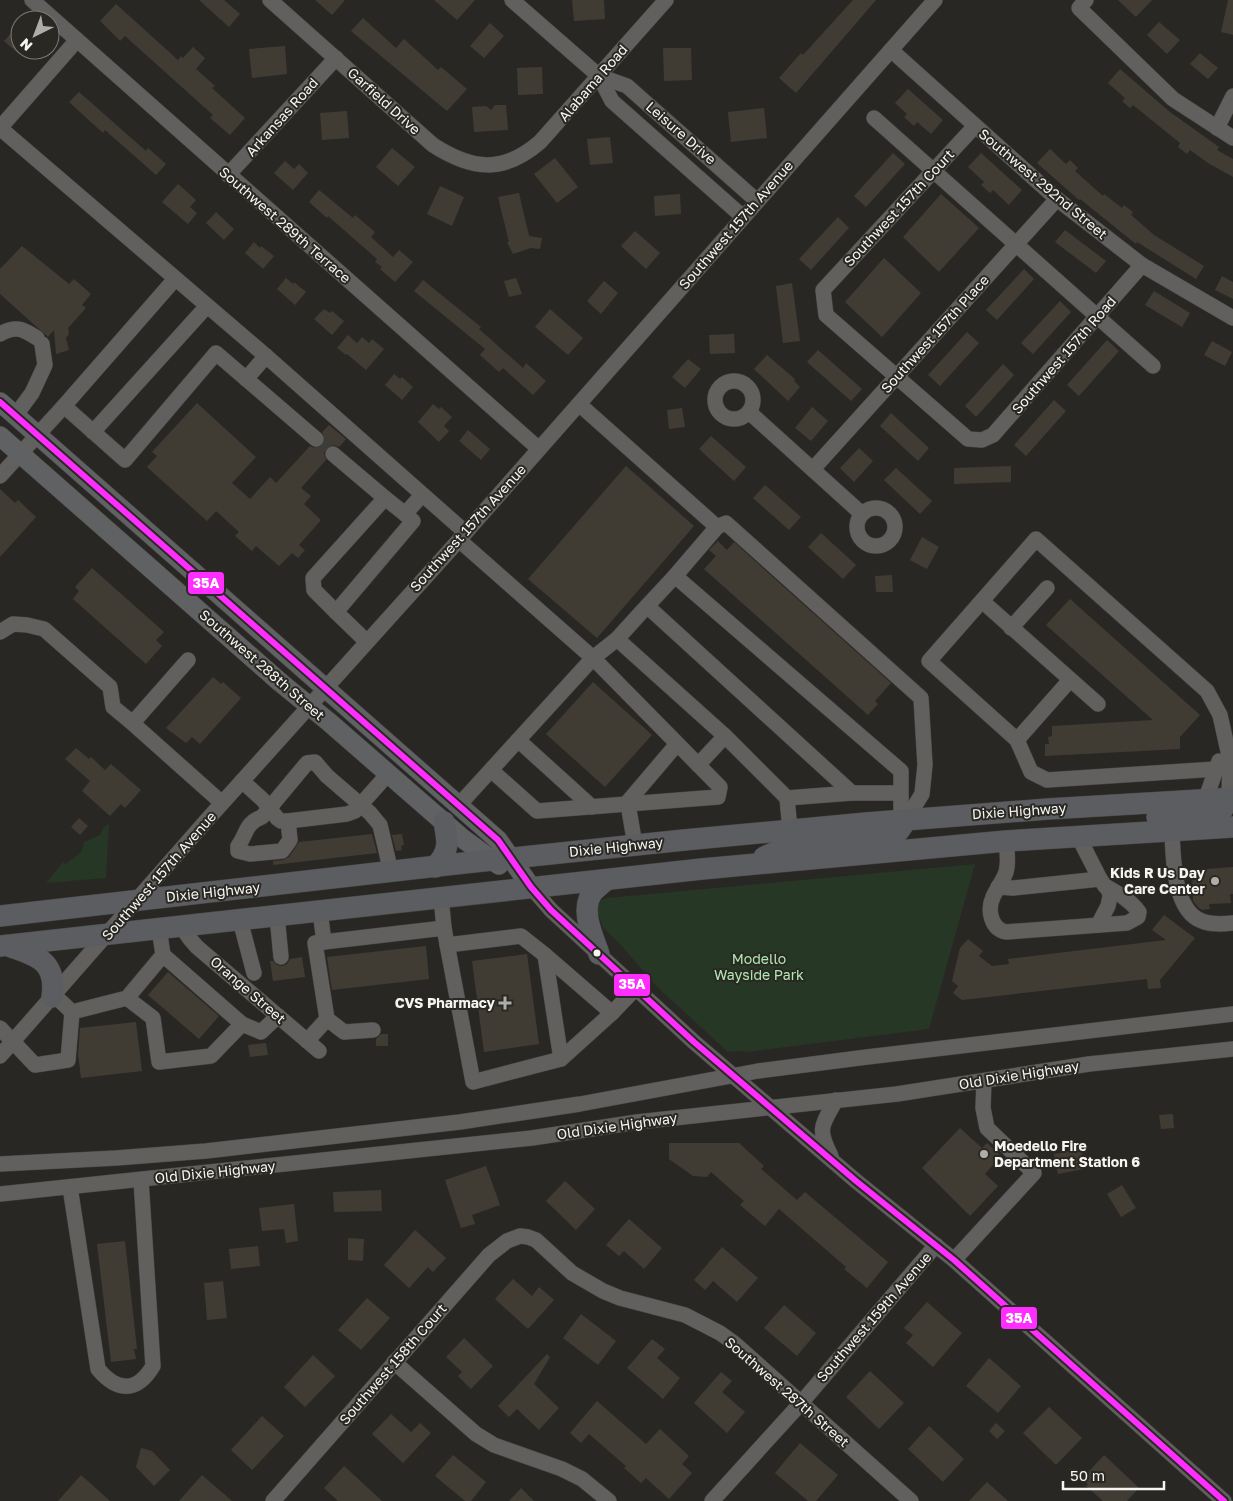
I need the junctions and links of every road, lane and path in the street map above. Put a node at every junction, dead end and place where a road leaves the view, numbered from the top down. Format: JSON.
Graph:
{"nodes":[{"id":1,"x":32,"y":0,"type":"edge"},
{"id":2,"x":270,"y":0,"type":"edge"},
{"id":3,"x":512,"y":0,"type":"edge"},
{"id":4,"x":666,"y":0,"type":"edge"},
{"id":5,"x":935,"y":0,"type":"edge"},
{"id":6,"x":1083,"y":4,"type":"edge"},
{"id":7,"x":76,"y":40,"type":"junction"},
{"id":8,"x":891,"y":50,"type":"junction"},
{"id":9,"x":336,"y":58,"type":"junction"},
{"id":10,"x":599,"y":76,"type":"junction"},
{"id":11,"x":1233,"y":96,"type":"edge"},
{"id":12,"x":874,"y":118,"type":"dead end"},
{"id":13,"x":975,"y":126,"type":"junction"},
{"id":14,"x":0,"y":128,"type":"edge"},
{"id":15,"x":1217,"y":128,"type":"junction"},
{"id":16,"x":1233,"y":138,"type":"edge"},
{"id":17,"x":514,"y":158,"type":"joint"},
{"id":18,"x":933,"y":171,"type":"junction"},
{"id":19,"x":228,"y":176,"type":"junction"},
{"id":20,"x":1057,"y":199,"type":"junction"},
{"id":21,"x":757,"y":201,"type":"junction"},
{"id":22,"x":743,"y":217,"type":"junction"},
{"id":23,"x":1016,"y":245,"type":"junction"},
{"id":24,"x":1142,"y":265,"type":"junction"},
{"id":25,"x":175,"y":279,"type":"junction"},
{"id":26,"x":207,"y":306,"type":"junction"},
{"id":27,"x":1097,"y":317,"type":"junction"},
{"id":28,"x":1233,"y":318,"type":"edge"},
{"id":29,"x":0,"y":334,"type":"edge"},
{"id":30,"x":266,"y":356,"type":"junction"},
{"id":31,"x":1153,"y":366,"type":"dead end"},
{"id":32,"x":896,"y":378,"type":"junction"},
{"id":33,"x":246,"y":379,"type":"junction"},
{"id":34,"x":579,"y":404,"type":"junction"},
{"id":35,"x":64,"y":406,"type":"junction"},
{"id":36,"x":4,"y":407,"type":"edge"},
{"id":37,"x":749,"y":412,"type":"dead end"},
{"id":38,"x":93,"y":432,"type":"junction"},
{"id":39,"x":37,"y":435,"type":"junction"},
{"id":40,"x":0,"y":436,"type":"edge"},
{"id":41,"x":316,"y":439,"type":"tunnel mouth"},
{"id":42,"x":538,"y":449,"type":"junction"},
{"id":43,"x":20,"y":454,"type":"junction"},
{"id":44,"x":332,"y":454,"type":"tunnel mouth"},
{"id":45,"x":813,"y":469,"type":"junction"},
{"id":46,"x":0,"y":476,"type":"edge"},
{"id":47,"x":422,"y":495,"type":"junction"},
{"id":48,"x":385,"y":498,"type":"junction"},
{"id":49,"x":405,"y":514,"type":"junction"},
{"id":50,"x":862,"y":514,"type":"dead end"},
{"id":51,"x":717,"y":527,"type":"junction"},
{"id":52,"x":462,"y":536,"type":"junction"},
{"id":53,"x":676,"y":576,"type":"junction"},
{"id":54,"x":1047,"y":588,"type":"dead end"},
{"id":55,"x":982,"y":601,"type":"junction"},
{"id":56,"x":647,"y":606,"type":"junction"},
{"id":57,"x":336,"y":612,"type":"junction"},
{"id":58,"x":1011,"y":628,"type":"junction"},
{"id":59,"x":0,"y":632,"type":"edge"},
{"id":60,"x":617,"y":639,"type":"junction"},
{"id":61,"x":366,"y":641,"type":"junction"},
{"id":62,"x":593,"y":658,"type":"junction"},
{"id":63,"x":188,"y":660,"type":"dead end"},
{"id":64,"x":1070,"y":680,"type":"junction"},
{"id":65,"x":324,"y":688,"type":"junction"},
{"id":66,"x":1098,"y":704,"type":"dead end"},
{"id":67,"x":309,"y":706,"type":"junction"},
{"id":68,"x":130,"y":721,"type":"junction"},
{"id":69,"x":725,"y":736,"type":"junction"},
{"id":70,"x":518,"y":740,"type":"junction"},
{"id":71,"x":1017,"y":740,"type":"junction"},
{"id":72,"x":1225,"y":740,"type":"junction"},
{"id":73,"x":678,"y":744,"type":"junction"},
{"id":74,"x":698,"y":765,"type":"junction"},
{"id":75,"x":1216,"y":769,"type":"junction"},
{"id":76,"x":491,"y":770,"type":"junction"},
{"id":77,"x":388,"y":774,"type":"junction"},
{"id":78,"x":242,"y":781,"type":"junction"},
{"id":79,"x":852,"y":793,"type":"junction"},
{"id":80,"x":900,"y":793,"type":"junction"},
{"id":81,"x":787,"y":798,"type":"junction"},
{"id":82,"x":1206,"y":798,"type":"junction"},
{"id":83,"x":1231,"y":798,"type":"edge"},
{"id":84,"x":222,"y":803,"type":"junction"},
{"id":85,"x":627,"y":804,"type":"junction"},
{"id":86,"x":361,"y":806,"type":"junction"},
{"id":87,"x":592,"y":807,"type":"junction"},
{"id":88,"x":266,"y":813,"type":"junction"},
{"id":89,"x":451,"y":814,"type":"junction"},
{"id":90,"x":904,"y":821,"type":"junction"},
{"id":91,"x":288,"y":822,"type":"junction"},
{"id":92,"x":1233,"y":827,"type":"edge"},
{"id":93,"x":790,"y":830,"type":"junction"},
{"id":94,"x":1172,"y":830,"type":"junction"},
{"id":95,"x":1078,"y":836,"type":"junction"},
{"id":96,"x":1049,"y":837,"type":"junction"},
{"id":97,"x":1006,"y":841,"type":"junction"},
{"id":98,"x":635,"y":845,"type":"junction"},
{"id":99,"x":501,"y":859,"type":"junction"},
{"id":100,"x":748,"y":865,"type":"junction"},
{"id":101,"x":435,"y":867,"type":"junction"},
{"id":102,"x":391,"y":872,"type":"junction"},
{"id":103,"x":606,"y":880,"type":"junction"},
{"id":104,"x":1102,"y":882,"type":"junction"},
{"id":105,"x":531,"y":887,"type":"junction"},
{"id":106,"x":998,"y":887,"type":"junction"},
{"id":107,"x":441,"y":896,"type":"junction"},
{"id":108,"x":137,"y":900,"type":"junction"},
{"id":109,"x":320,"y":911,"type":"junction"},
{"id":110,"x":0,"y":916,"type":"edge"},
{"id":111,"x":277,"y":916,"type":"junction"},
{"id":112,"x":240,"y":920,"type":"junction"},
{"id":113,"x":1233,"y":923,"type":"edge"},
{"id":114,"x":1098,"y":925,"type":"junction"},
{"id":115,"x":181,"y":926,"type":"junction"},
{"id":116,"x":159,"y":928,"type":"junction"},
{"id":117,"x":444,"y":928,"type":"junction"},
{"id":118,"x":108,"y":933,"type":"junction"},
{"id":119,"x":324,"y":942,"type":"junction"},
{"id":120,"x":447,"y":945,"type":"junction"},
{"id":121,"x":3,"y":946,"type":"edge"},
{"id":122,"x":599,"y":954,"type":"junction"},
{"id":123,"x":163,"y":955,"type":"junction"},
{"id":124,"x":545,"y":955,"type":"junction"},
{"id":125,"x":281,"y":957,"type":"dead end"},
{"id":126,"x":254,"y":973,"type":"dead end"},
{"id":127,"x":635,"y":989,"type":"junction"},
{"id":128,"x":53,"y":996,"type":"junction"},
{"id":129,"x":127,"y":998,"type":"junction"},
{"id":130,"x":72,"y":1012,"type":"junction"},
{"id":131,"x":612,"y":1013,"type":"junction"},
{"id":132,"x":1233,"y":1014,"type":"edge"},
{"id":133,"x":278,"y":1016,"type":"junction"},
{"id":134,"x":327,"y":1019,"type":"junction"},
{"id":135,"x":242,"y":1024,"type":"junction"},
{"id":136,"x":0,"y":1028,"type":"edge"},
{"id":137,"x":373,"y":1030,"type":"dead end"},
{"id":138,"x":13,"y":1041,"type":"junction"},
{"id":139,"x":1233,"y":1049,"type":"edge"},
{"id":140,"x":0,"y":1056,"type":"edge"},
{"id":141,"x":561,"y":1059,"type":"junction"},
{"id":142,"x":732,"y":1076,"type":"junction"},
{"id":143,"x":984,"y":1081,"type":"junction"},
{"id":144,"x":836,"y":1100,"type":"junction"},
{"id":145,"x":768,"y":1107,"type":"junction"},
{"id":146,"x":834,"y":1162,"type":"junction"},
{"id":147,"x":0,"y":1164,"type":"edge"},
{"id":148,"x":141,"y":1180,"type":"junction"},
{"id":149,"x":70,"y":1186,"type":"junction"},
{"id":150,"x":0,"y":1194,"type":"edge"},
{"id":151,"x":520,"y":1236,"type":"joint"},
{"id":152,"x":936,"y":1245,"type":"junction"},
{"id":153,"x":954,"y":1260,"type":"junction"},
{"id":154,"x":394,"y":1362,"type":"junction"},
{"id":155,"x":801,"y":1403,"type":"junction"},
{"id":156,"x":273,"y":1501,"type":"edge"},
{"id":157,"x":609,"y":1501,"type":"edge"},
{"id":158,"x":712,"y":1501,"type":"edge"},
{"id":159,"x":912,"y":1501,"type":"edge"},
{"id":160,"x":1224,"y":1501,"type":"edge"}],
"edges":[{"from":1,"to":7,"type":"street","name":"Southwest 289th Terrace"},
{"from":2,"to":9,"type":"street","name":"Garfield Drive"},
{"from":3,"to":10,"type":"street","name":"Leisure Drive"},
{"from":4,"to":10,"type":"street","name":"Alabama Road"},
{"from":5,"to":8,"type":"street","name":"Southwest 157th Avenue"},
{"from":6,"to":15,"type":"street"},
{"from":7,"to":14,"type":"street"},
{"from":7,"to":19,"type":"street","name":"Southwest 289th Terrace"},
{"from":8,"to":13,"type":"street","name":"Southwest 292nd Street"},
{"from":8,"to":21,"type":"street","name":"Southwest 157th Avenue"},
{"from":9,"to":17,"type":"street","name":"Garfield Drive"},
{"from":9,"to":19,"type":"street","name":"Arkansas Road"},
{"from":10,"to":17,"type":"street","name":"Alabama Road"},
{"from":10,"to":21,"type":"street","name":"Leisure Drive"},
{"from":10,"to":22,"type":"street","name":"Leisure Drive"},
{"from":11,"to":15,"type":"street"},
{"from":12,"to":18,"type":"street"},
{"from":13,"to":18,"type":"street","name":"Southwest 157th Court"},
{"from":13,"to":20,"type":"street","name":"Southwest 292nd Street"},
{"from":14,"to":25,"type":"street"},
{"from":15,"to":16,"type":"street"},
{"from":18,"to":23,"type":"street"},
{"from":18,"to":32,"type":"street","name":"Southwest 157th Court"},
{"from":19,"to":42,"type":"street","name":"Southwest 289th Terrace"},
{"from":20,"to":23,"type":"street","name":"Southwest 157th Place"},
{"from":20,"to":24,"type":"street","name":"Southwest 292nd Street"},
{"from":21,"to":22,"type":"street","name":"Southwest 157th Avenue"},
{"from":22,"to":34,"type":"street","name":"Southwest 157th Avenue"},
{"from":23,"to":27,"type":"street"},
{"from":23,"to":32,"type":"street","name":"Southwest 157th Place"},
{"from":24,"to":27,"type":"street","name":"Southwest 157th Road"},
{"from":24,"to":28,"type":"street","name":"Southwest 292nd Street"},
{"from":25,"to":26,"type":"street"},
{"from":25,"to":35,"type":"street"},
{"from":26,"to":30,"type":"street"},
{"from":26,"to":38,"type":"street"},
{"from":27,"to":31,"type":"street"},
{"from":27,"to":32,"type":"street","name":"Southwest 157th Road"},
{"from":29,"to":36,"type":"street"},
{"from":30,"to":33,"type":"street"},
{"from":30,"to":47,"type":"street"},
{"from":32,"to":45,"type":"street","name":"Southwest 157th Place"},
{"from":33,"to":38,"type":"street"},
{"from":33,"to":41,"type":"street"},
{"from":34,"to":42,"type":"street","name":"Southwest 157th Avenue"},
{"from":34,"to":51,"type":"street"},
{"from":35,"to":38,"type":"street"},
{"from":35,"to":39,"type":"street"},
{"from":36,"to":39,"type":"main road","name":"Southwest 288th Street"},
{"from":37,"to":45,"type":"street"},
{"from":39,"to":43,"type":"street"},
{"from":39,"to":65,"type":"main road","name":"Southwest 288th Street"},
{"from":40,"to":43,"type":"main road","name":"Southwest 288th Street"},
{"from":42,"to":52,"type":"street","name":"Southwest 157th Avenue"},
{"from":43,"to":46,"type":"street"},
{"from":43,"to":67,"type":"main road","name":"Southwest 288th Street"},
{"from":44,"to":48,"type":"street"},
{"from":45,"to":50,"type":"street"},
{"from":47,"to":49,"type":"street"},
{"from":47,"to":52,"type":"street"},
{"from":48,"to":49,"type":"street"},
{"from":48,"to":57,"type":"street"},
{"from":49,"to":57,"type":"street"},
{"from":51,"to":53,"type":"street"},
{"from":51,"to":90,"type":"street"},
{"from":52,"to":61,"type":"street","name":"Southwest 157th Avenue"},
{"from":52,"to":62,"type":"street"},
{"from":53,"to":56,"type":"street"},
{"from":53,"to":80,"type":"street"},
{"from":54,"to":58,"type":"street"},
{"from":55,"to":58,"type":"street"},
{"from":55,"to":71,"type":"street"},
{"from":55,"to":72,"type":"street"},
{"from":56,"to":60,"type":"street"},
{"from":56,"to":79,"type":"street"},
{"from":57,"to":61,"type":"street"},
{"from":58,"to":64,"type":"street"},
{"from":59,"to":68,"type":"street"},
{"from":60,"to":62,"type":"street"},
{"from":60,"to":69,"type":"street"},
{"from":61,"to":65,"type":"street","name":"Southwest 157th Avenue"},
{"from":62,"to":70,"type":"street"},
{"from":62,"to":73,"type":"street"},
{"from":63,"to":68,"type":"street"},
{"from":64,"to":66,"type":"street"},
{"from":64,"to":71,"type":"street"},
{"from":65,"to":67,"type":"street","name":"Southwest 157th Avenue"},
{"from":65,"to":89,"type":"main road","name":"Southwest 288th Street"},
{"from":67,"to":77,"type":"main road","name":"Southwest 288th Street"},
{"from":67,"to":78,"type":"street","name":"Southwest 157th Avenue"},
{"from":68,"to":84,"type":"street"},
{"from":69,"to":74,"type":"street"},
{"from":69,"to":81,"type":"street"},
{"from":70,"to":76,"type":"street"},
{"from":70,"to":87,"type":"street"},
{"from":71,"to":75,"type":"street"},
{"from":72,"to":75,"type":"street"},
{"from":72,"to":83,"type":"street"},
{"from":73,"to":74,"type":"street"},
{"from":73,"to":85,"type":"street"},
{"from":74,"to":85,"type":"street"},
{"from":75,"to":82,"type":"street"},
{"from":76,"to":87,"type":"street"},
{"from":76,"to":89,"type":"street"},
{"from":77,"to":86,"type":"street"},
{"from":77,"to":89,"type":"main road","name":"Southwest 288th Street"},
{"from":78,"to":84,"type":"street","name":"Southwest 157th Avenue"},
{"from":78,"to":88,"type":"street"},
{"from":79,"to":80,"type":"street"},
{"from":79,"to":81,"type":"street"},
{"from":80,"to":90,"type":"street"},
{"from":81,"to":93,"type":"street"},
{"from":82,"to":83,"type":"highway","name":"Dixie Highway"},
{"from":82,"to":90,"type":"highway","name":"Dixie Highway"},
{"from":83,"to":96,"type":"highway"},
{"from":84,"to":108,"type":"street","name":"Southwest 157th Avenue"},
{"from":85,"to":87,"type":"street"},
{"from":85,"to":98,"type":"street"},
{"from":86,"to":88,"type":"street"},
{"from":86,"to":91,"type":"street"},
{"from":86,"to":102,"type":"street"},
{"from":88,"to":91,"type":"street"},
{"from":88,"to":91,"type":"street"},
{"from":89,"to":99,"type":"main road","name":"Southwest 288th Street"},
{"from":89,"to":101,"type":"highway"},
{"from":90,"to":93,"type":"highway","name":"Dixie Highway"},
{"from":90,"to":100,"type":"highway"},
{"from":92,"to":94,"type":"highway","name":"Dixie Highway"},
{"from":93,"to":98,"type":"highway","name":"Dixie Highway"},
{"from":94,"to":95,"type":"highway","name":"Dixie Highway"},
{"from":94,"to":113,"type":"street"},
{"from":95,"to":96,"type":"highway","name":"Dixie Highway"},
{"from":95,"to":104,"type":"street"},
{"from":96,"to":97,"type":"highway","name":"Dixie Highway"},
{"from":97,"to":100,"type":"highway","name":"Dixie Highway"},
{"from":97,"to":106,"type":"street"},
{"from":98,"to":99,"type":"highway","name":"Dixie Highway"},
{"from":99,"to":101,"type":"highway","name":"Dixie Highway"},
{"from":99,"to":105,"type":"main road","name":"Southwest 288th Street"},
{"from":100,"to":103,"type":"highway","name":"Dixie Highway"},
{"from":101,"to":102,"type":"highway","name":"Dixie Highway"},
{"from":102,"to":108,"type":"highway","name":"Dixie Highway"},
{"from":103,"to":105,"type":"highway","name":"Dixie Highway"},
{"from":103,"to":122,"type":"highway"},
{"from":104,"to":106,"type":"street"},
{"from":104,"to":114,"type":"street"},
{"from":104,"to":114,"type":"street"},
{"from":105,"to":107,"type":"highway","name":"Dixie Highway"},
{"from":105,"to":122,"type":"street","name":"Southwest 288th Street"},
{"from":106,"to":114,"type":"street"},
{"from":107,"to":109,"type":"highway","name":"Dixie Highway"},
{"from":107,"to":117,"type":"street"},
{"from":108,"to":110,"type":"highway","name":"Dixie Highway"},
{"from":108,"to":118,"type":"street","name":"Southwest 157th Avenue"},
{"from":109,"to":111,"type":"highway","name":"Dixie Highway"},
{"from":109,"to":119,"type":"street"},
{"from":111,"to":112,"type":"highway","name":"Dixie Highway"},
{"from":111,"to":125,"type":"street"},
{"from":112,"to":115,"type":"highway","name":"Dixie Highway"},
{"from":112,"to":126,"type":"street"},
{"from":115,"to":116,"type":"highway","name":"Dixie Highway"},
{"from":115,"to":133,"type":"street","name":"Orange Street"},
{"from":116,"to":118,"type":"highway","name":"Dixie Highway"},
{"from":116,"to":123,"type":"street"},
{"from":117,"to":119,"type":"street"},
{"from":117,"to":120,"type":"street"},
{"from":118,"to":121,"type":"highway","name":"Dixie Highway"},
{"from":118,"to":128,"type":"street","name":"Southwest 157th Avenue"},
{"from":119,"to":134,"type":"street"},
{"from":120,"to":124,"type":"street"},
{"from":120,"to":141,"type":"street"},
{"from":121,"to":128,"type":"highway"},
{"from":122,"to":127,"type":"street","name":"Southwest 288th Street"},
{"from":123,"to":129,"type":"street"},
{"from":123,"to":135,"type":"street"},
{"from":124,"to":131,"type":"street"},
{"from":124,"to":141,"type":"street"},
{"from":127,"to":131,"type":"street"},
{"from":127,"to":142,"type":"street","name":"Southwest 288th Street"},
{"from":128,"to":130,"type":"street"},
{"from":128,"to":138,"type":"street","name":"Southwest 157th Avenue"},
{"from":129,"to":130,"type":"street"},
{"from":129,"to":135,"type":"street"},
{"from":130,"to":138,"type":"street"},
{"from":131,"to":141,"type":"street"},
{"from":132,"to":142,"type":"street"},
{"from":133,"to":134,"type":"street","name":"Orange Street"},
{"from":133,"to":135,"type":"street"},
{"from":134,"to":137,"type":"street"},
{"from":136,"to":138,"type":"street"},
{"from":138,"to":140,"type":"street","name":"Southwest 157th Avenue"},
{"from":139,"to":143,"type":"street","name":"Old Dixie Highway"},
{"from":142,"to":145,"type":"street","name":"Southwest 288th Street"},
{"from":142,"to":147,"type":"street"},
{"from":143,"to":144,"type":"street","name":"Old Dixie Highway"},
{"from":143,"to":153,"type":"street"},
{"from":144,"to":145,"type":"street","name":"Old Dixie Highway"},
{"from":144,"to":146,"type":"street"},
{"from":145,"to":146,"type":"street","name":"Southwest 288th Street"},
{"from":145,"to":148,"type":"street","name":"Old Dixie Highway"},
{"from":146,"to":152,"type":"street","name":"Southwest 288th Street"},
{"from":148,"to":149,"type":"street","name":"Old Dixie Highway"},
{"from":148,"to":149,"type":"street"},
{"from":149,"to":150,"type":"street","name":"Old Dixie Highway"},
{"from":151,"to":154,"type":"street","name":"Southwest 158th Court"},
{"from":151,"to":155,"type":"street","name":"Southwest 287th Street"},
{"from":152,"to":153,"type":"street","name":"Southwest 288th Street"},
{"from":152,"to":155,"type":"street","name":"Southwest 159th Avenue"},
{"from":153,"to":160,"type":"street","name":"Southwest 288th Street"},
{"from":154,"to":156,"type":"street","name":"Southwest 158th Court"},
{"from":154,"to":157,"type":"street"},
{"from":155,"to":158,"type":"street","name":"Southwest 159th Avenue"},
{"from":155,"to":159,"type":"street","name":"Southwest 287th Street"}]}
